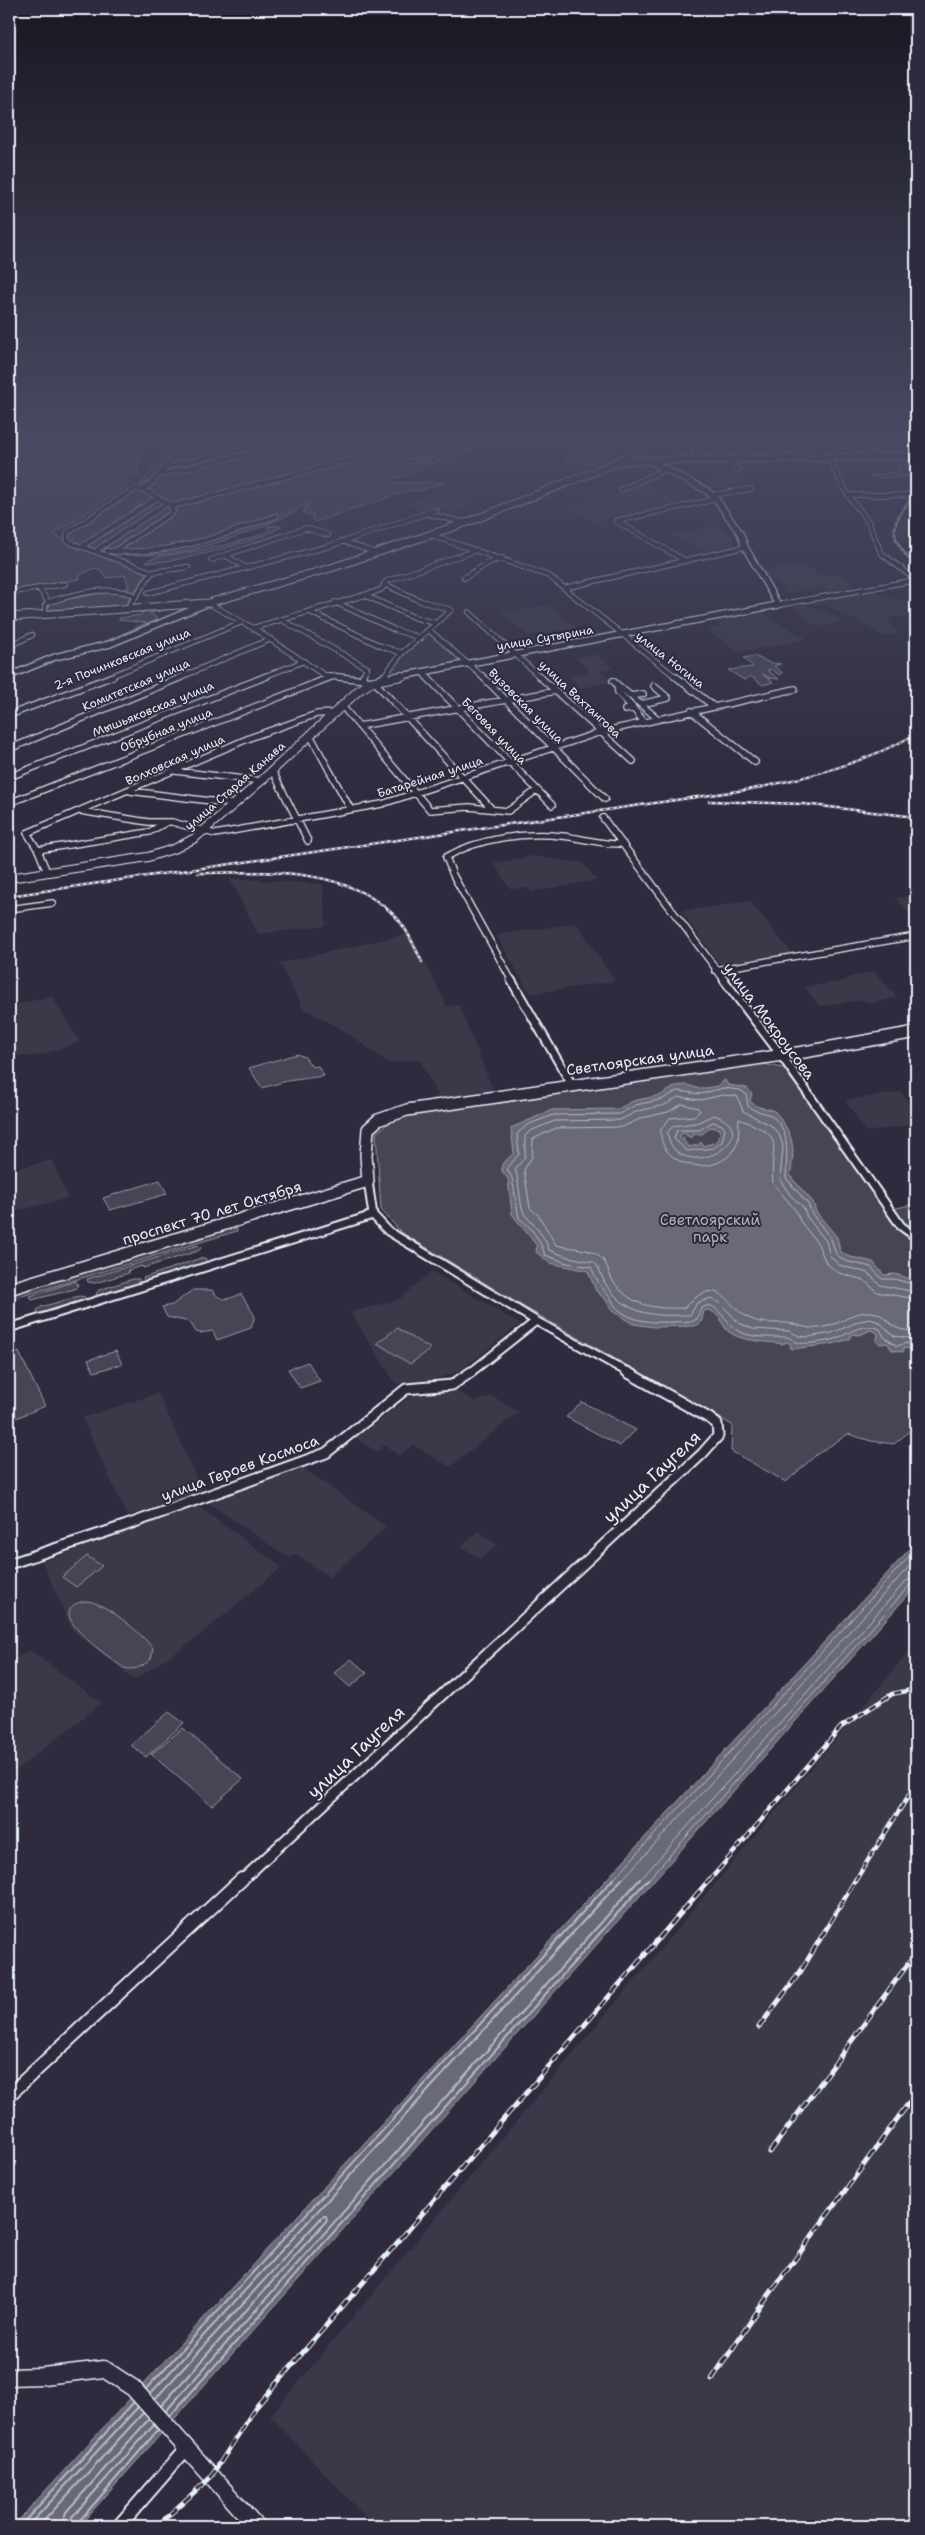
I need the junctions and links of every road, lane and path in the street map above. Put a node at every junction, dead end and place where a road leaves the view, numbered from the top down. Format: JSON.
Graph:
{"nodes":[{"id":1,"x":118,"y":559,"type":"edge"},
{"id":2,"x":213,"y":559,"type":"edge"},
{"id":3,"x":232,"y":559,"type":"edge"},
{"id":4,"x":277,"y":559,"type":"edge"},
{"id":5,"x":355,"y":559,"type":"edge"},
{"id":6,"x":453,"y":559,"type":"edge"},
{"id":7,"x":498,"y":559,"type":"edge"},
{"id":8,"x":506,"y":559,"type":"edge"},
{"id":9,"x":687,"y":559,"type":"edge"},
{"id":10,"x":752,"y":559,"type":"edge"},
{"id":11,"x":889,"y":559,"type":"edge"},
{"id":12,"x":210,"y":560,"type":"dead end"},
{"id":13,"x":684,"y":560,"type":"joint"},
{"id":14,"x":188,"y":567,"type":"dead end"},
{"id":15,"x":246,"y":568,"type":"junction"},
{"id":16,"x":152,"y":572,"type":"junction"},
{"id":17,"x":464,"y":578,"type":"dead end"},
{"id":18,"x":916,"y":580,"type":"edge"},
{"id":19,"x":65,"y":584,"type":"dead end"},
{"id":20,"x":383,"y":586,"type":"junction"},
{"id":21,"x":39,"y":588,"type":"junction"},
{"id":22,"x":564,"y":588,"type":"junction"},
{"id":23,"x":9,"y":593,"type":"edge"},
{"id":24,"x":148,"y":593,"type":"dead end"},
{"id":25,"x":364,"y":595,"type":"junction"},
{"id":26,"x":136,"y":596,"type":"junction"},
{"id":27,"x":48,"y":602,"type":"junction"},
{"id":28,"x":335,"y":602,"type":"junction"},
{"id":29,"x":208,"y":603,"type":"junction"},
{"id":30,"x":778,"y":605,"type":"junction"},
{"id":31,"x":127,"y":609,"type":"junction"},
{"id":32,"x":310,"y":612,"type":"junction"},
{"id":33,"x":469,"y":612,"type":"dead end"},
{"id":34,"x":45,"y":614,"type":"junction"},
{"id":35,"x":9,"y":617,"type":"edge"},
{"id":36,"x":282,"y":620,"type":"junction"},
{"id":37,"x":242,"y":622,"type":"junction"},
{"id":38,"x":435,"y":623,"type":"junction"},
{"id":39,"x":253,"y":628,"type":"junction"},
{"id":40,"x":430,"y":630,"type":"junction"},
{"id":41,"x":623,"y":635,"type":"junction"},
{"id":42,"x":32,"y":636,"type":"dead end"},
{"id":43,"x":421,"y":638,"type":"junction"},
{"id":44,"x":270,"y":639,"type":"junction"},
{"id":45,"x":9,"y":646,"type":"edge"},
{"id":46,"x":402,"y":653,"type":"junction"},
{"id":47,"x":517,"y":654,"type":"junction"},
{"id":48,"x":304,"y":661,"type":"junction"},
{"id":49,"x":469,"y":663,"type":"junction"},
{"id":50,"x":421,"y":671,"type":"junction"},
{"id":51,"x":9,"y":676,"type":"edge"},
{"id":52,"x":331,"y":677,"type":"junction"},
{"id":53,"x":361,"y":678,"type":"junction"},
{"id":54,"x":377,"y":680,"type":"junction"},
{"id":55,"x":654,"y":686,"type":"dead end"},
{"id":56,"x":794,"y":688,"type":"dead end"},
{"id":57,"x":556,"y":691,"type":"junction"},
{"id":58,"x":643,"y":694,"type":"dead end"},
{"id":59,"x":631,"y":696,"type":"junction"},
{"id":60,"x":506,"y":700,"type":"junction"},
{"id":61,"x":640,"y":704,"type":"junction"},
{"id":62,"x":342,"y":706,"type":"junction"},
{"id":63,"x":713,"y":706,"type":"junction"},
{"id":64,"x":633,"y":708,"type":"junction"},
{"id":65,"x":458,"y":709,"type":"junction"},
{"id":66,"x":625,"y":710,"type":"dead end"},
{"id":67,"x":691,"y":711,"type":"junction"},
{"id":68,"x":334,"y":713,"type":"junction"},
{"id":69,"x":9,"y":715,"type":"edge"},
{"id":70,"x":408,"y":717,"type":"junction"},
{"id":71,"x":658,"y":719,"type":"junction"},
{"id":72,"x":644,"y":722,"type":"junction"},
{"id":73,"x":359,"y":726,"type":"junction"},
{"id":74,"x":601,"y":732,"type":"junction"},
{"id":75,"x":310,"y":735,"type":"junction"},
{"id":76,"x":554,"y":747,"type":"junction"},
{"id":77,"x":9,"y":749,"type":"edge"},
{"id":78,"x":632,"y":761,"type":"dead end"},
{"id":79,"x":510,"y":762,"type":"junction"},
{"id":80,"x":755,"y":762,"type":"dead end"},
{"id":81,"x":272,"y":770,"type":"junction"},
{"id":82,"x":173,"y":771,"type":"junction"},
{"id":83,"x":9,"y":777,"type":"edge"},
{"id":84,"x":464,"y":777,"type":"junction"},
{"id":85,"x":261,"y":781,"type":"junction"},
{"id":86,"x":537,"y":790,"type":"junction"},
{"id":87,"x":129,"y":791,"type":"junction"},
{"id":88,"x":416,"y":792,"type":"junction"},
{"id":89,"x":605,"y":799,"type":"dead end"},
{"id":90,"x":9,"y":804,"type":"edge"},
{"id":91,"x":235,"y":804,"type":"junction"},
{"id":92,"x":552,"y":805,"type":"dead end"},
{"id":93,"x":490,"y":807,"type":"junction"},
{"id":94,"x":350,"y":808,"type":"junction"},
{"id":95,"x":90,"y":810,"type":"junction"},
{"id":96,"x":603,"y":818,"type":"dead end"},
{"id":97,"x":298,"y":819,"type":"junction"},
{"id":98,"x":167,"y":822,"type":"junction"},
{"id":99,"x":203,"y":832,"type":"junction"},
{"id":100,"x":308,"y":842,"type":"dead end"},
{"id":101,"x":623,"y":844,"type":"junction"},
{"id":102,"x":38,"y":850,"type":"junction"},
{"id":103,"x":47,"y":872,"type":"junction"},
{"id":104,"x":9,"y":878,"type":"edge"},
{"id":105,"x":54,"y":903,"type":"dead end"},
{"id":106,"x":9,"y":909,"type":"edge"},
{"id":107,"x":916,"y":936,"type":"edge"},
{"id":108,"x":715,"y":970,"type":"junction"},
{"id":109,"x":916,"y":1032,"type":"edge"},
{"id":110,"x":781,"y":1055,"type":"junction"},
{"id":111,"x":572,"y":1085,"type":"junction"},
{"id":112,"x":368,"y":1182,"type":"junction"},
{"id":113,"x":373,"y":1215,"type":"junction"},
{"id":114,"x":916,"y":1236,"type":"edge"},
{"id":115,"x":9,"y":1289,"type":"edge"},
{"id":116,"x":536,"y":1321,"type":"junction"},
{"id":117,"x":9,"y":1328,"type":"edge"},
{"id":118,"x":9,"y":1564,"type":"edge"},
{"id":119,"x":9,"y":2095,"type":"edge"},
{"id":120,"x":9,"y":2377,"type":"edge"},
{"id":121,"x":182,"y":2443,"type":"junction"},
{"id":122,"x":120,"y":2526,"type":"edge"},
{"id":123,"x":256,"y":2526,"type":"edge"}],
"edges":[{"from":1,"to":16,"type":"street"},
{"from":2,"to":12,"type":"street"},
{"from":3,"to":15,"type":"street"},
{"from":4,"to":15,"type":"street"},
{"from":5,"to":29,"type":"main road"},
{"from":6,"to":20,"type":"street"},
{"from":7,"to":17,"type":"street"},
{"from":8,"to":22,"type":"street","name":"улица Ногина"},
{"from":9,"to":13,"type":"street"},
{"from":10,"to":30,"type":"street"},
{"from":11,"to":18,"type":"street"},
{"from":13,"to":22,"type":"street"},
{"from":14,"to":16,"type":"street"},
{"from":15,"to":24,"type":"street"},
{"from":16,"to":26,"type":"street"},
{"from":18,"to":30,"type":"street"},
{"from":19,"to":21,"type":"street"},
{"from":20,"to":25,"type":"street"},
{"from":20,"to":38,"type":"street","name":"улица Старая Канава"},
{"from":21,"to":23,"type":"street"},
{"from":21,"to":27,"type":"street"},
{"from":22,"to":41,"type":"street","name":"улица Ногина"},
{"from":25,"to":28,"type":"street"},
{"from":25,"to":38,"type":"street"},
{"from":26,"to":27,"type":"street"},
{"from":26,"to":31,"type":"street"},
{"from":27,"to":34,"type":"street"},
{"from":28,"to":32,"type":"street"},
{"from":28,"to":43,"type":"street"},
{"from":29,"to":31,"type":"main road"},
{"from":29,"to":37,"type":"street"},
{"from":29,"to":51,"type":"street"},
{"from":30,"to":41,"type":"street","name":"улица Сутырина"},
{"from":31,"to":34,"type":"main road"},
{"from":32,"to":36,"type":"street"},
{"from":32,"to":46,"type":"street"},
{"from":33,"to":47,"type":"street","name":"улица Вахтангова"},
{"from":34,"to":35,"type":"main road"},
{"from":36,"to":39,"type":"street"},
{"from":36,"to":53,"type":"street"},
{"from":37,"to":39,"type":"street"},
{"from":37,"to":69,"type":"street","name":"2-я Починковская улица"},
{"from":38,"to":40,"type":"street","name":"улица Старая Канава"},
{"from":39,"to":44,"type":"street"},
{"from":40,"to":43,"type":"street","name":"улица Старая Канава"},
{"from":40,"to":49,"type":"street","name":"Вузовская улица"},
{"from":41,"to":47,"type":"street","name":"улица Сутырина"},
{"from":41,"to":63,"type":"street","name":"улица Ногина"},
{"from":42,"to":45,"type":"street"},
{"from":43,"to":46,"type":"street","name":"улица Старая Канава"},
{"from":44,"to":48,"type":"street"},
{"from":44,"to":77,"type":"street","name":"Комитетская улица"},
{"from":46,"to":54,"type":"street","name":"улица Старая Канава"},
{"from":47,"to":49,"type":"street","name":"улица Сутырина"},
{"from":47,"to":57,"type":"street","name":"улица Вахтангова"},
{"from":48,"to":52,"type":"street"},
{"from":48,"to":83,"type":"street","name":"Мышьяковская улица"},
{"from":49,"to":50,"type":"street","name":"улица Сутырина"},
{"from":49,"to":60,"type":"street","name":"Вузовская улица"},
{"from":50,"to":54,"type":"street","name":"улица Сутырина"},
{"from":50,"to":65,"type":"street","name":"Беговая улица"},
{"from":52,"to":53,"type":"street"},
{"from":52,"to":90,"type":"street","name":"Обрубная улица"},
{"from":53,"to":54,"type":"street"},
{"from":54,"to":62,"type":"street","name":"улица Старая Канава"},
{"from":54,"to":70,"type":"street"},
{"from":55,"to":61,"type":"street"},
{"from":56,"to":63,"type":"street","name":"Батарейная улица"},
{"from":57,"to":60,"type":"street"},
{"from":57,"to":74,"type":"street","name":"улица Вахтангова"},
{"from":58,"to":59,"type":"street"},
{"from":59,"to":61,"type":"street"},
{"from":59,"to":64,"type":"street"},
{"from":60,"to":65,"type":"street"},
{"from":60,"to":76,"type":"street","name":"Вузовская улица"},
{"from":61,"to":71,"type":"street"},
{"from":62,"to":68,"type":"street","name":"улица Старая Канава"},
{"from":62,"to":73,"type":"street"},
{"from":63,"to":67,"type":"street","name":"Батарейная улица"},
{"from":64,"to":66,"type":"street"},
{"from":64,"to":72,"type":"street"},
{"from":65,"to":70,"type":"street"},
{"from":65,"to":79,"type":"street","name":"Беговая улица"},
{"from":67,"to":71,"type":"street","name":"Батарейная улица"},
{"from":67,"to":80,"type":"street"},
{"from":68,"to":75,"type":"street","name":"улица Старая Канава"},
{"from":68,"to":82,"type":"street","name":"Волховская улица"},
{"from":70,"to":73,"type":"street"},
{"from":70,"to":84,"type":"street"},
{"from":71,"to":72,"type":"street","name":"Батарейная улица"},
{"from":72,"to":74,"type":"street","name":"Батарейная улица"},
{"from":73,"to":88,"type":"street"},
{"from":74,"to":76,"type":"street","name":"Батарейная улица"},
{"from":74,"to":78,"type":"street","name":"улица Вахтангова"},
{"from":75,"to":81,"type":"street","name":"улица Старая Канава"},
{"from":75,"to":94,"type":"street"},
{"from":76,"to":79,"type":"street","name":"Батарейная улица"},
{"from":76,"to":89,"type":"street","name":"Вузовская улица"},
{"from":79,"to":84,"type":"street","name":"Батарейная улица"},
{"from":79,"to":86,"type":"street","name":"Беговая улица"},
{"from":81,"to":85,"type":"street","name":"улица Старая Канава"},
{"from":81,"to":97,"type":"street"},
{"from":82,"to":85,"type":"street"},
{"from":82,"to":87,"type":"street","name":"Волховская улица"},
{"from":84,"to":88,"type":"street","name":"Батарейная улица"},
{"from":84,"to":93,"type":"street"},
{"from":85,"to":91,"type":"street","name":"улица Старая Канава"},
{"from":86,"to":92,"type":"street","name":"Беговая улица"},
{"from":86,"to":93,"type":"street"},
{"from":87,"to":91,"type":"street"},
{"from":87,"to":95,"type":"street","name":"Волховская улица"},
{"from":88,"to":93,"type":"street"},
{"from":88,"to":94,"type":"street","name":"Батарейная улица"},
{"from":91,"to":99,"type":"street","name":"улица Старая Канава"},
{"from":94,"to":97,"type":"street","name":"Батарейная улица"},
{"from":95,"to":98,"type":"street","name":"Батарейная улица"},
{"from":95,"to":102,"type":"street","name":"Батарейная улица"},
{"from":96,"to":101,"type":"street","name":"улица Мокроусова"},
{"from":97,"to":99,"type":"street","name":"Батарейная улица"},
{"from":97,"to":100,"type":"street"},
{"from":98,"to":99,"type":"street","name":"Батарейная улица"},
{"from":98,"to":102,"type":"street"},
{"from":99,"to":103,"type":"street","name":"улица Старая Канава"},
{"from":101,"to":108,"type":"street","name":"улица Мокроусова"},
{"from":101,"to":111,"type":"street"},
{"from":102,"to":103,"type":"street"},
{"from":103,"to":104,"type":"street","name":"улица Старая Канава"},
{"from":105,"to":106,"type":"street"},
{"from":107,"to":108,"type":"street"},
{"from":108,"to":110,"type":"street","name":"улица Мокроусова"},
{"from":109,"to":110,"type":"main road","name":"Светлоярская улица"},
{"from":110,"to":111,"type":"main road","name":"Светлоярская улица"},
{"from":110,"to":114,"type":"street","name":"улица Мокроусова"},
{"from":111,"to":112,"type":"main road","name":"Светлоярская улица"},
{"from":112,"to":113,"type":"street"},
{"from":112,"to":115,"type":"main road","name":"проспект 70 лет Октября"},
{"from":113,"to":116,"type":"street"},
{"from":113,"to":117,"type":"street"},
{"from":116,"to":118,"type":"street","name":"улица Героев Космоса"},
{"from":116,"to":119,"type":"street","name":"улица Гаугеля"},
{"from":120,"to":121,"type":"street"},
{"from":121,"to":122,"type":"street"},
{"from":121,"to":123,"type":"street"}]}
